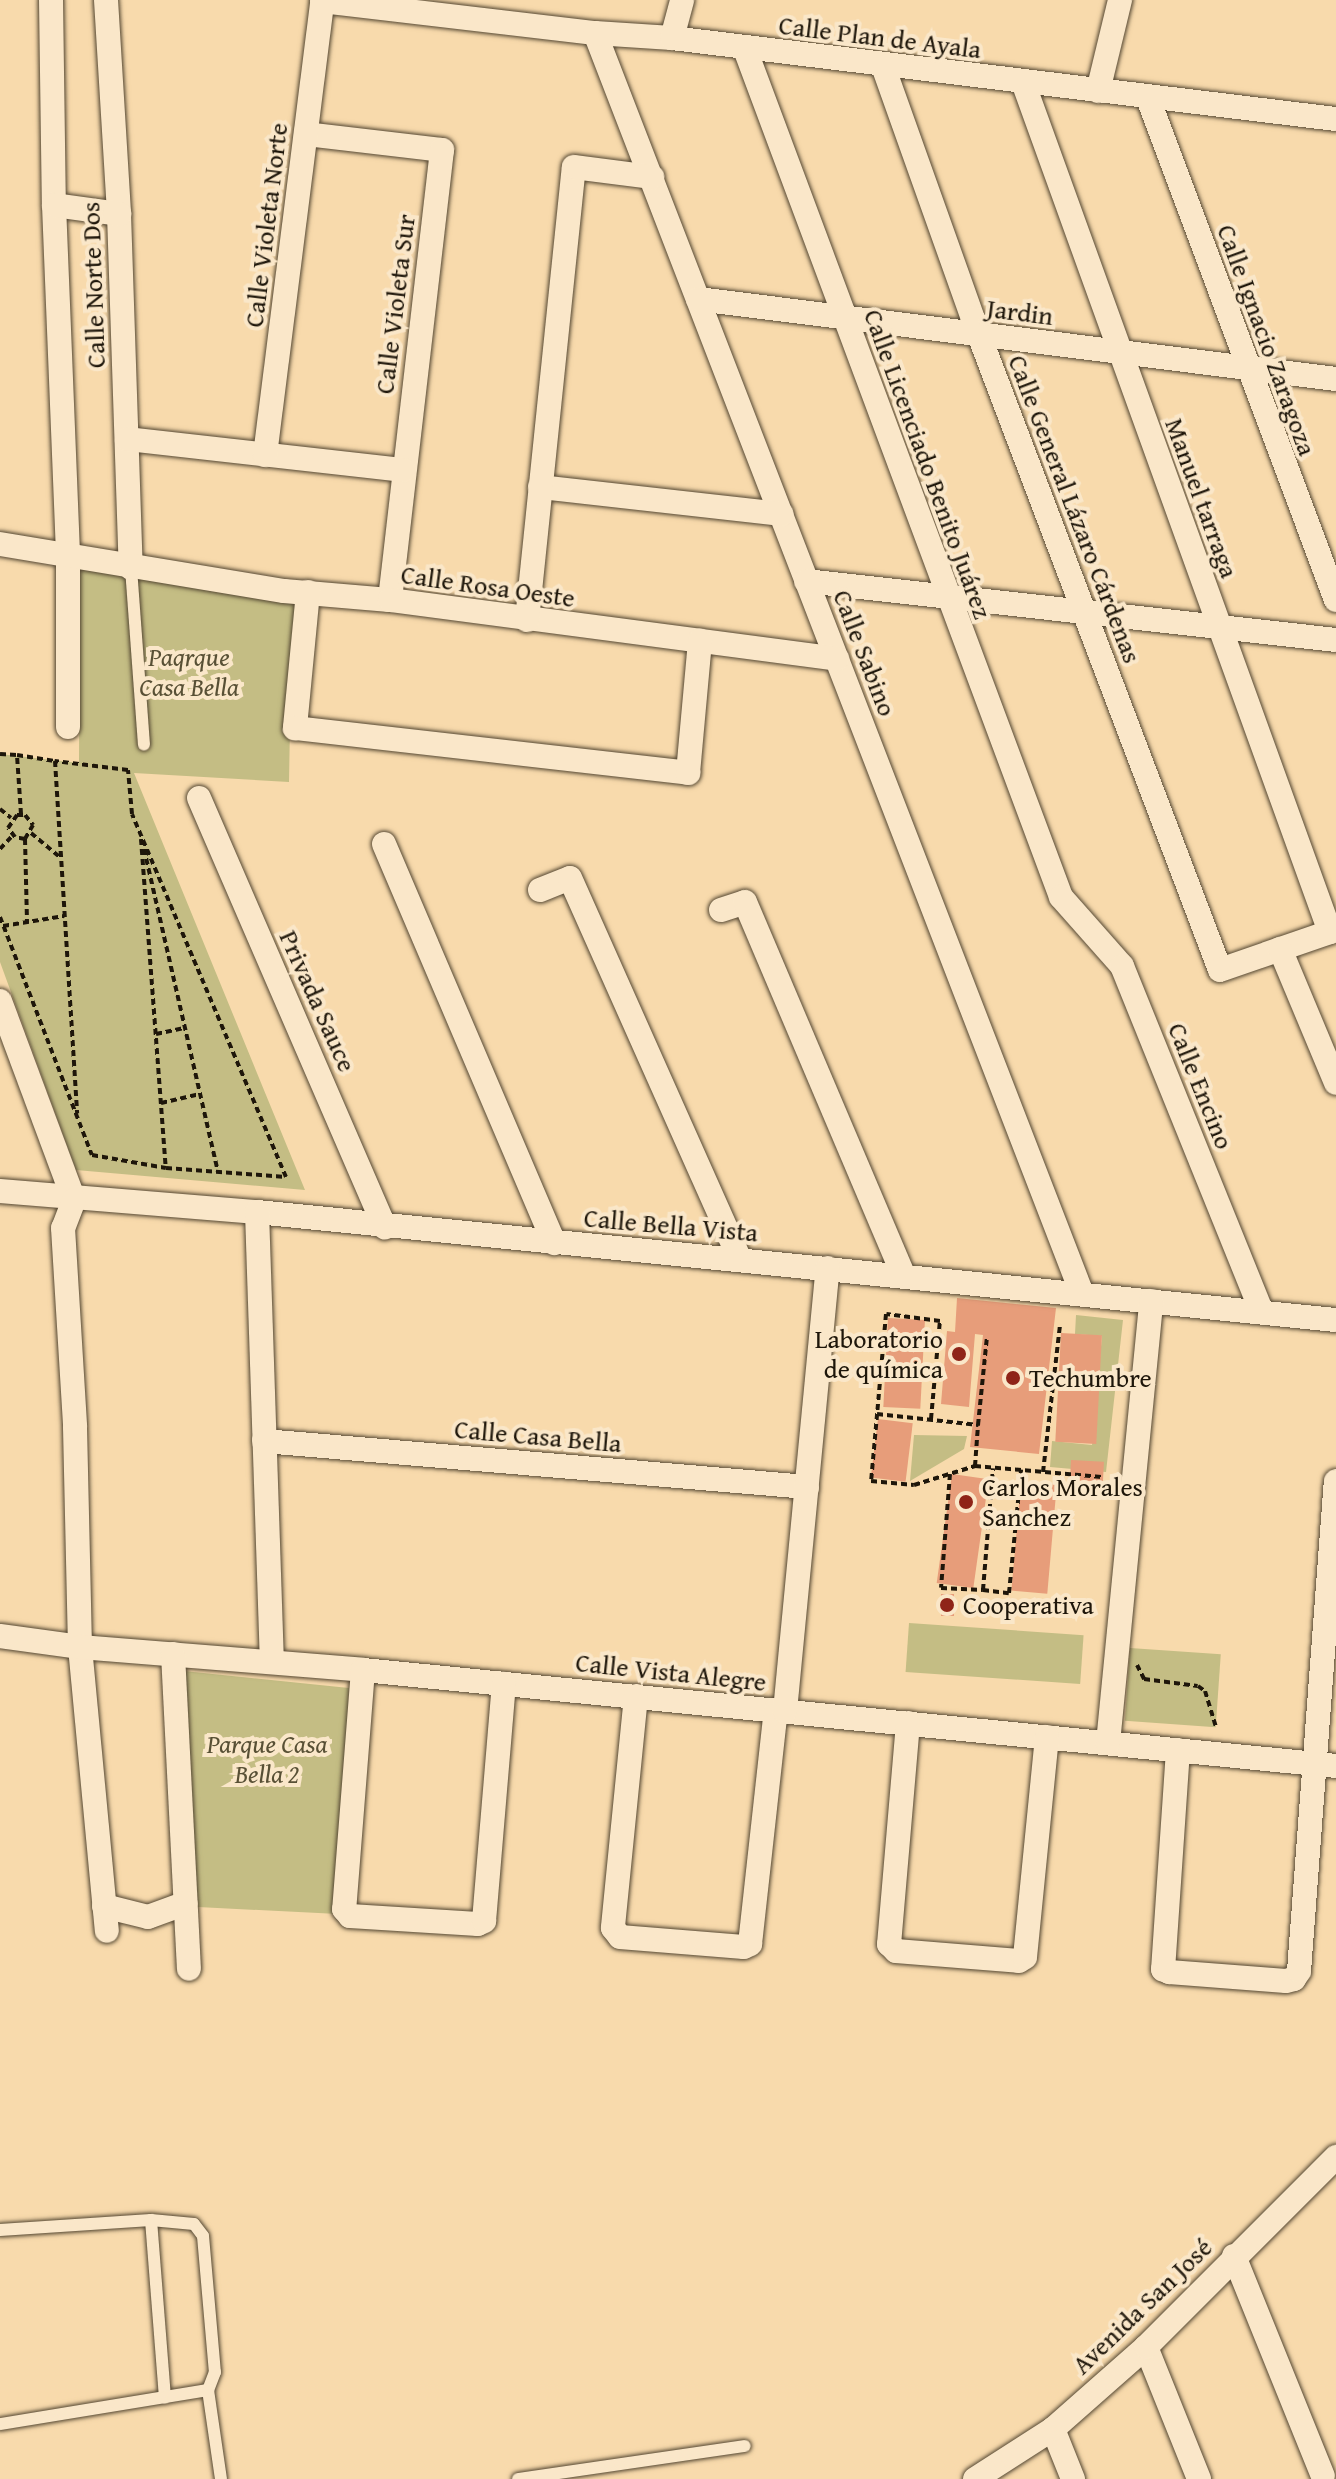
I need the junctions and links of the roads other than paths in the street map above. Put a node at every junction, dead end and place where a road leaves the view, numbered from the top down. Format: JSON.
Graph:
{"nodes":[{"id":1,"x":51,"y":0,"type":"edge"},
{"id":2,"x":106,"y":0,"type":"edge"},
{"id":3,"x":682,"y":0,"type":"edge"},
{"id":4,"x":1120,"y":0,"type":"edge"},
{"id":5,"x":322,"y":1,"type":"edge"},
{"id":6,"x":397,"y":4,"type":"edge"},
{"id":7,"x":595,"y":33,"type":"junction"},
{"id":8,"x":672,"y":38,"type":"junction"},
{"id":9,"x":745,"y":49,"type":"junction"},
{"id":10,"x":883,"y":66,"type":"junction"},
{"id":11,"x":1023,"y":82,"type":"junction"},
{"id":12,"x":1098,"y":91,"type":"junction"},
{"id":13,"x":1148,"y":98,"type":"junction"},
{"id":14,"x":1333,"y":126,"type":"edge"},
{"id":15,"x":306,"y":134,"type":"junction"},
{"id":16,"x":652,"y":177,"type":"junction"},
{"id":17,"x":54,"y":205,"type":"junction"},
{"id":18,"x":119,"y":214,"type":"junction"},
{"id":19,"x":698,"y":299,"type":"junction"},
{"id":20,"x":844,"y":319,"type":"junction"},
{"id":21,"x":980,"y":336,"type":"junction"},
{"id":22,"x":1119,"y":352,"type":"junction"},
{"id":23,"x":1247,"y":368,"type":"junction"},
{"id":24,"x":1336,"y":379,"type":"edge"},
{"id":25,"x":127,"y":439,"type":"junction"},
{"id":26,"x":265,"y":455,"type":"junction"},
{"id":27,"x":403,"y":470,"type":"junction"},
{"id":28,"x":540,"y":487,"type":"junction"},
{"id":29,"x":781,"y":514,"type":"junction"},
{"id":30,"x":0,"y":544,"type":"edge"},
{"id":31,"x":68,"y":553,"type":"junction"},
{"id":32,"x":131,"y":568,"type":"junction"},
{"id":33,"x":806,"y":581,"type":"junction"},
{"id":34,"x":308,"y":592,"type":"junction"},
{"id":35,"x":948,"y":597,"type":"junction"},
{"id":36,"x":390,"y":600,"type":"junction"},
{"id":37,"x":1336,"y":600,"type":"edge"},
{"id":38,"x":1082,"y":611,"type":"junction"},
{"id":39,"x":527,"y":620,"type":"junction"},
{"id":40,"x":1219,"y":624,"type":"junction"},
{"id":41,"x":1336,"y":640,"type":"edge"},
{"id":42,"x":700,"y":641,"type":"junction"},
{"id":43,"x":837,"y":659,"type":"junction"},
{"id":44,"x":68,"y":727,"type":"dead end"},
{"id":45,"x":144,"y":745,"type":"dead end"},
{"id":46,"x":199,"y":798,"type":"dead end"},
{"id":47,"x":384,"y":844,"type":"dead end"},
{"id":48,"x":540,"y":890,"type":"dead end"},
{"id":49,"x":1061,"y":897,"type":"joint"},
{"id":50,"x":721,"y":910,"type":"dead end"},
{"id":51,"x":1333,"y":928,"type":"edge"},
{"id":52,"x":1280,"y":949,"type":"junction"},
{"id":53,"x":0,"y":1001,"type":"edge"},
{"id":54,"x":1336,"y":1083,"type":"edge"},
{"id":55,"x":0,"y":1191,"type":"edge"},
{"id":56,"x":74,"y":1200,"type":"junction"},
{"id":57,"x":257,"y":1212,"type":"junction"},
{"id":58,"x":385,"y":1227,"type":"junction"},
{"id":59,"x":554,"y":1243,"type":"junction"},
{"id":60,"x":740,"y":1259,"type":"junction"},
{"id":61,"x":828,"y":1268,"type":"junction"},
{"id":62,"x":904,"y":1276,"type":"junction"},
{"id":63,"x":1082,"y":1294,"type":"junction"},
{"id":64,"x":1151,"y":1301,"type":"junction"},
{"id":65,"x":1262,"y":1312,"type":"junction"},
{"id":66,"x":1336,"y":1320,"type":"edge"},
{"id":67,"x":264,"y":1441,"type":"junction"},
{"id":68,"x":1336,"y":1481,"type":"edge"},
{"id":69,"x":807,"y":1487,"type":"junction"},
{"id":70,"x":0,"y":1636,"type":"edge"},
{"id":71,"x":80,"y":1647,"type":"junction"},
{"id":72,"x":173,"y":1654,"type":"junction"},
{"id":73,"x":272,"y":1661,"type":"junction"},
{"id":74,"x":363,"y":1670,"type":"junction"},
{"id":75,"x":504,"y":1684,"type":"junction"},
{"id":76,"x":636,"y":1696,"type":"junction"},
{"id":77,"x":780,"y":1710,"type":"junction"},
{"id":78,"x":908,"y":1723,"type":"junction"},
{"id":79,"x":1047,"y":1737,"type":"junction"},
{"id":80,"x":1108,"y":1743,"type":"junction"},
{"id":81,"x":1178,"y":1750,"type":"junction"},
{"id":82,"x":1324,"y":1765,"type":"edge"},
{"id":83,"x":186,"y":1903,"type":"junction"},
{"id":84,"x":104,"y":1906,"type":"junction"},
{"id":85,"x":107,"y":1931,"type":"dead end"},
{"id":86,"x":189,"y":1969,"type":"dead end"},
{"id":87,"x":1334,"y":2166,"type":"edge"},
{"id":88,"x":151,"y":2220,"type":"junction"},
{"id":89,"x":0,"y":2230,"type":"edge"},
{"id":90,"x":1234,"y":2256,"type":"junction"},
{"id":91,"x":1146,"y":2347,"type":"junction"},
{"id":92,"x":208,"y":2390,"type":"junction"},
{"id":93,"x":165,"y":2397,"type":"junction"},
{"id":94,"x":0,"y":2424,"type":"edge"},
{"id":95,"x":1053,"y":2429,"type":"junction"},
{"id":96,"x":745,"y":2446,"type":"dead end"},
{"id":97,"x":1323,"y":2476,"type":"dead end"},
{"id":98,"x":221,"y":2479,"type":"edge"},
{"id":99,"x":518,"y":2479,"type":"edge"},
{"id":100,"x":975,"y":2479,"type":"edge"},
{"id":101,"x":1073,"y":2479,"type":"edge"},
{"id":102,"x":1199,"y":2479,"type":"edge"}],
"edges":[{"from":1,"to":17,"type":"street","name":"Calle Norte Dos"},
{"from":2,"to":18,"type":"street","name":"Calle Norte Dos"},
{"from":3,"to":8,"type":"street"},
{"from":4,"to":12,"type":"street"},
{"from":5,"to":6,"type":"street","name":"Calle Plan de Ayala"},
{"from":5,"to":15,"type":"street","name":"Calle Violeta Norte"},
{"from":6,"to":7,"type":"street","name":"Calle Plan de Ayala"},
{"from":7,"to":8,"type":"street","name":"Calle Plan de Ayala"},
{"from":7,"to":16,"type":"street","name":"Calle Sabino"},
{"from":8,"to":9,"type":"street","name":"Calle Plan de Ayala"},
{"from":9,"to":10,"type":"street","name":"Calle Plan de Ayala"},
{"from":9,"to":20,"type":"street","name":"Calle Licenciado Benito Juárez"},
{"from":10,"to":11,"type":"street","name":"Calle Plan de Ayala"},
{"from":10,"to":21,"type":"street","name":"Calle General Lázaro Cárdenas"},
{"from":11,"to":12,"type":"street","name":"Calle Plan de Ayala"},
{"from":11,"to":22,"type":"street","name":"Manuel tarraga"},
{"from":12,"to":13,"type":"street","name":"Calle Plan de Ayala"},
{"from":13,"to":14,"type":"street","name":"Calle Plan de Ayala"},
{"from":13,"to":23,"type":"street","name":"Calle Ignacio Zaragoza"},
{"from":15,"to":26,"type":"street","name":"Calle Violeta Norte"},
{"from":15,"to":27,"type":"street","name":"Calle Violeta Sur"},
{"from":16,"to":19,"type":"street","name":"Calle Sabino"},
{"from":16,"to":28,"type":"street"},
{"from":17,"to":18,"type":"street"},
{"from":17,"to":31,"type":"street","name":"Calle Norte Dos"},
{"from":18,"to":25,"type":"street","name":"Calle Norte Dos"},
{"from":19,"to":20,"type":"street","name":"Jardin"},
{"from":19,"to":29,"type":"street","name":"Calle Sabino"},
{"from":20,"to":21,"type":"street","name":"Jardin"},
{"from":20,"to":35,"type":"street","name":"Calle Licenciado Benito Juárez"},
{"from":21,"to":22,"type":"street","name":"Jardin"},
{"from":21,"to":38,"type":"street","name":"Calle General Lázaro Cárdenas"},
{"from":22,"to":23,"type":"street","name":"Jardin"},
{"from":22,"to":40,"type":"street","name":"Manuel tarraga"},
{"from":23,"to":24,"type":"street","name":"Jardin"},
{"from":23,"to":37,"type":"street","name":"Calle Ignacio Zaragoza"},
{"from":25,"to":26,"type":"street"},
{"from":25,"to":32,"type":"street","name":"Calle Norte Dos"},
{"from":26,"to":27,"type":"street"},
{"from":27,"to":36,"type":"street","name":"Calle Violeta Sur"},
{"from":28,"to":29,"type":"street"},
{"from":28,"to":39,"type":"street"},
{"from":29,"to":33,"type":"street","name":"Calle Sabino"},
{"from":30,"to":31,"type":"street"},
{"from":31,"to":32,"type":"street","name":"Calle Rosa Oeste"},
{"from":31,"to":44,"type":"street","name":"Calle Norte Dos"},
{"from":32,"to":34,"type":"street","name":"Calle Rosa Oeste"},
{"from":32,"to":45,"type":"lane"},
{"from":33,"to":35,"type":"street"},
{"from":33,"to":43,"type":"street","name":"Calle Sabino"},
{"from":34,"to":36,"type":"street","name":"Calle Rosa Oeste"},
{"from":34,"to":42,"type":"street"},
{"from":35,"to":38,"type":"street"},
{"from":35,"to":49,"type":"street","name":"Calle Licenciado Benito Juárez"},
{"from":36,"to":39,"type":"street","name":"Calle Rosa Oeste"},
{"from":38,"to":40,"type":"street"},
{"from":38,"to":52,"type":"street","name":"Calle General Lázaro Cárdenas"},
{"from":39,"to":42,"type":"street","name":"Calle Rosa Oeste"},
{"from":40,"to":41,"type":"street"},
{"from":40,"to":51,"type":"street","name":"Manuel tarraga"},
{"from":42,"to":43,"type":"street","name":"Calle Rosa Oeste"},
{"from":43,"to":63,"type":"street","name":"Calle Sabino"},
{"from":46,"to":58,"type":"street","name":"Privada Sauce"},
{"from":47,"to":59,"type":"street"},
{"from":48,"to":60,"type":"street"},
{"from":49,"to":65,"type":"street","name":"Calle Encino"},
{"from":50,"to":62,"type":"street"},
{"from":51,"to":52,"type":"street"},
{"from":52,"to":54,"type":"street"},
{"from":53,"to":56,"type":"street"},
{"from":55,"to":56,"type":"street","name":"Calle Bella Vista"},
{"from":56,"to":57,"type":"street","name":"Calle Bella Vista"},
{"from":56,"to":71,"type":"street"},
{"from":57,"to":58,"type":"street","name":"Calle Bella Vista"},
{"from":57,"to":67,"type":"street"},
{"from":58,"to":59,"type":"street","name":"Calle Bella Vista"},
{"from":59,"to":60,"type":"street","name":"Calle Bella Vista"},
{"from":60,"to":61,"type":"street","name":"Calle Bella Vista"},
{"from":61,"to":62,"type":"street","name":"Calle Bella Vista"},
{"from":61,"to":69,"type":"street"},
{"from":62,"to":63,"type":"street","name":"Calle Bella Vista"},
{"from":63,"to":64,"type":"street","name":"Calle Bella Vista"},
{"from":64,"to":65,"type":"street","name":"Calle Bella Vista"},
{"from":64,"to":80,"type":"street"},
{"from":65,"to":66,"type":"street","name":"Calle Bella Vista"},
{"from":67,"to":69,"type":"street","name":"Calle Casa Bella"},
{"from":67,"to":73,"type":"street"},
{"from":68,"to":82,"type":"street"},
{"from":69,"to":77,"type":"street"},
{"from":70,"to":71,"type":"street","name":"Calle Vista Alegre"},
{"from":71,"to":72,"type":"street","name":"Calle Vista Alegre"},
{"from":71,"to":84,"type":"street"},
{"from":72,"to":73,"type":"street","name":"Calle Vista Alegre"},
{"from":72,"to":83,"type":"street"},
{"from":73,"to":74,"type":"street","name":"Calle Vista Alegre"},
{"from":74,"to":75,"type":"street","name":"Calle Vista Alegre"},
{"from":74,"to":75,"type":"street"},
{"from":75,"to":76,"type":"street","name":"Calle Vista Alegre"},
{"from":76,"to":77,"type":"street","name":"Calle Vista Alegre"},
{"from":76,"to":77,"type":"street"},
{"from":77,"to":78,"type":"street","name":"Calle Vista Alegre"},
{"from":78,"to":79,"type":"street","name":"Calle Vista Alegre"},
{"from":78,"to":79,"type":"street"},
{"from":79,"to":80,"type":"street","name":"Calle Vista Alegre"},
{"from":80,"to":81,"type":"street","name":"Calle Vista Alegre"},
{"from":81,"to":82,"type":"street","name":"Calle Vista Alegre"},
{"from":81,"to":82,"type":"street"},
{"from":83,"to":84,"type":"street"},
{"from":83,"to":86,"type":"street"},
{"from":84,"to":85,"type":"street"},
{"from":87,"to":90,"type":"street","name":"Avenida San José"},
{"from":88,"to":89,"type":"lane"},
{"from":88,"to":92,"type":"lane"},
{"from":88,"to":93,"type":"lane"},
{"from":90,"to":91,"type":"street","name":"Avenida San José"},
{"from":90,"to":97,"type":"street"},
{"from":91,"to":95,"type":"street","name":"Avenida San José"},
{"from":91,"to":102,"type":"street"},
{"from":92,"to":93,"type":"lane"},
{"from":92,"to":98,"type":"lane"},
{"from":93,"to":94,"type":"lane"},
{"from":95,"to":100,"type":"street","name":"Avenida San José"},
{"from":95,"to":101,"type":"street"},
{"from":96,"to":99,"type":"lane"}]}
